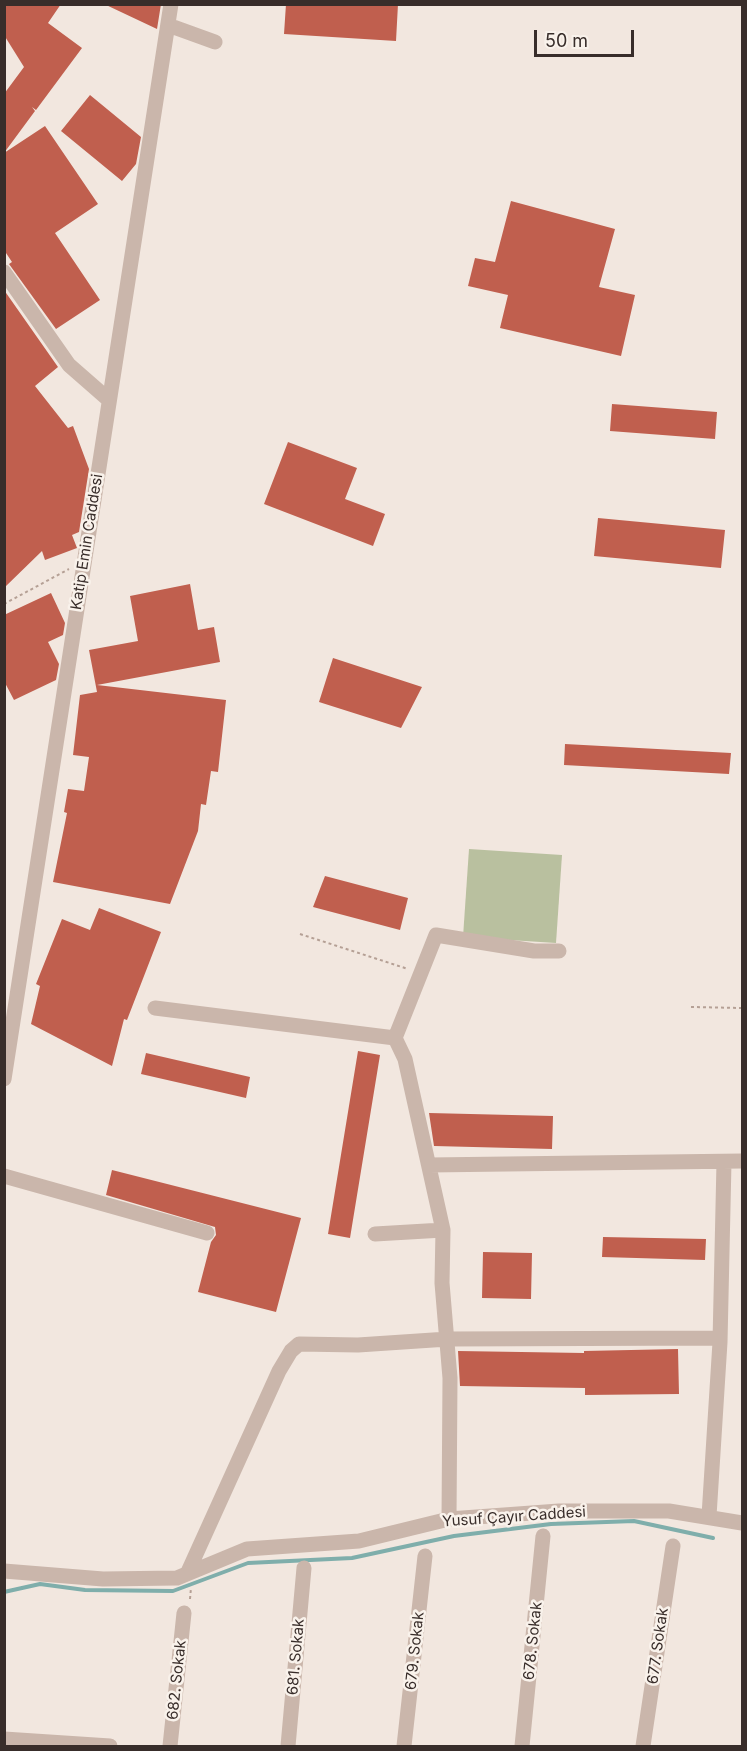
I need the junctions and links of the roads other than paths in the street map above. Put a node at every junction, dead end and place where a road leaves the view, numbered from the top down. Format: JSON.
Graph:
{"nodes":[{"id":1,"x":171,"y":4,"type":"edge"},
{"id":2,"x":168,"y":25,"type":"junction"},
{"id":3,"x":215,"y":42,"type":"dead end"},
{"id":4,"x":4,"y":272,"type":"edge"},
{"id":5,"x":110,"y":400,"type":"junction"},
{"id":6,"x":559,"y":951,"type":"dead end"},
{"id":7,"x":155,"y":1008,"type":"dead end"},
{"id":8,"x":394,"y":1038,"type":"junction"},
{"id":9,"x":4,"y":1079,"type":"edge"},
{"id":10,"x":742,"y":1161,"type":"edge"},
{"id":11,"x":724,"y":1162,"type":"junction"},
{"id":12,"x":429,"y":1165,"type":"junction"},
{"id":13,"x":4,"y":1176,"type":"edge"},
{"id":14,"x":443,"y":1230,"type":"junction"},
{"id":15,"x":207,"y":1233,"type":"dead end"},
{"id":16,"x":375,"y":1234,"type":"dead end"},
{"id":17,"x":720,"y":1338,"type":"junction"},
{"id":18,"x":448,"y":1339,"type":"junction"},
{"id":19,"x":709,"y":1516,"type":"junction"},
{"id":20,"x":449,"y":1519,"type":"junction"},
{"id":21,"x":742,"y":1523,"type":"edge"},
{"id":22,"x":543,"y":1536,"type":"dead end"},
{"id":23,"x":673,"y":1546,"type":"dead end"},
{"id":24,"x":425,"y":1556,"type":"dead end"},
{"id":25,"x":304,"y":1568,"type":"dead end"},
{"id":26,"x":4,"y":1571,"type":"edge"},
{"id":27,"x":187,"y":1574,"type":"junction"},
{"id":28,"x":184,"y":1613,"type":"dead end"},
{"id":29,"x":14,"y":1742,"type":"edge"},
{"id":30,"x":110,"y":1746,"type":"edge"},
{"id":31,"x":170,"y":1746,"type":"edge"},
{"id":32,"x":288,"y":1746,"type":"edge"},
{"id":33,"x":404,"y":1746,"type":"edge"},
{"id":34,"x":522,"y":1746,"type":"edge"},
{"id":35,"x":643,"y":1746,"type":"edge"}],
"edges":[{"from":1,"to":2,"type":"street","name":"Katip Emin Caddesi"},
{"from":2,"to":3,"type":"street"},
{"from":2,"to":5,"type":"street","name":"Katip Emin Caddesi"},
{"from":4,"to":5,"type":"street"},
{"from":5,"to":9,"type":"street","name":"Katip Emin Caddesi"},
{"from":6,"to":8,"type":"street"},
{"from":7,"to":8,"type":"street"},
{"from":8,"to":12,"type":"street"},
{"from":10,"to":11,"type":"street"},
{"from":11,"to":12,"type":"street"},
{"from":11,"to":17,"type":"street"},
{"from":12,"to":14,"type":"street"},
{"from":13,"to":15,"type":"street"},
{"from":14,"to":16,"type":"street"},
{"from":14,"to":18,"type":"street"},
{"from":17,"to":18,"type":"street"},
{"from":17,"to":19,"type":"street"},
{"from":18,"to":20,"type":"street"},
{"from":18,"to":27,"type":"street"},
{"from":19,"to":20,"type":"street","name":"Yusuf Çayır Caddesi"},
{"from":19,"to":21,"type":"street","name":"Yusuf Çayır Caddesi"},
{"from":20,"to":27,"type":"street","name":"Yusuf Çayır Caddesi"},
{"from":22,"to":34,"type":"street","name":"678. Sokak"},
{"from":23,"to":35,"type":"street","name":"677. Sokak"},
{"from":24,"to":33,"type":"street","name":"679. Sokak"},
{"from":25,"to":32,"type":"street","name":"681. Sokak"},
{"from":26,"to":27,"type":"street","name":"Yusuf Çayır Caddesi"},
{"from":28,"to":31,"type":"street","name":"682. Sokak"},
{"from":29,"to":30,"type":"street"}]}
